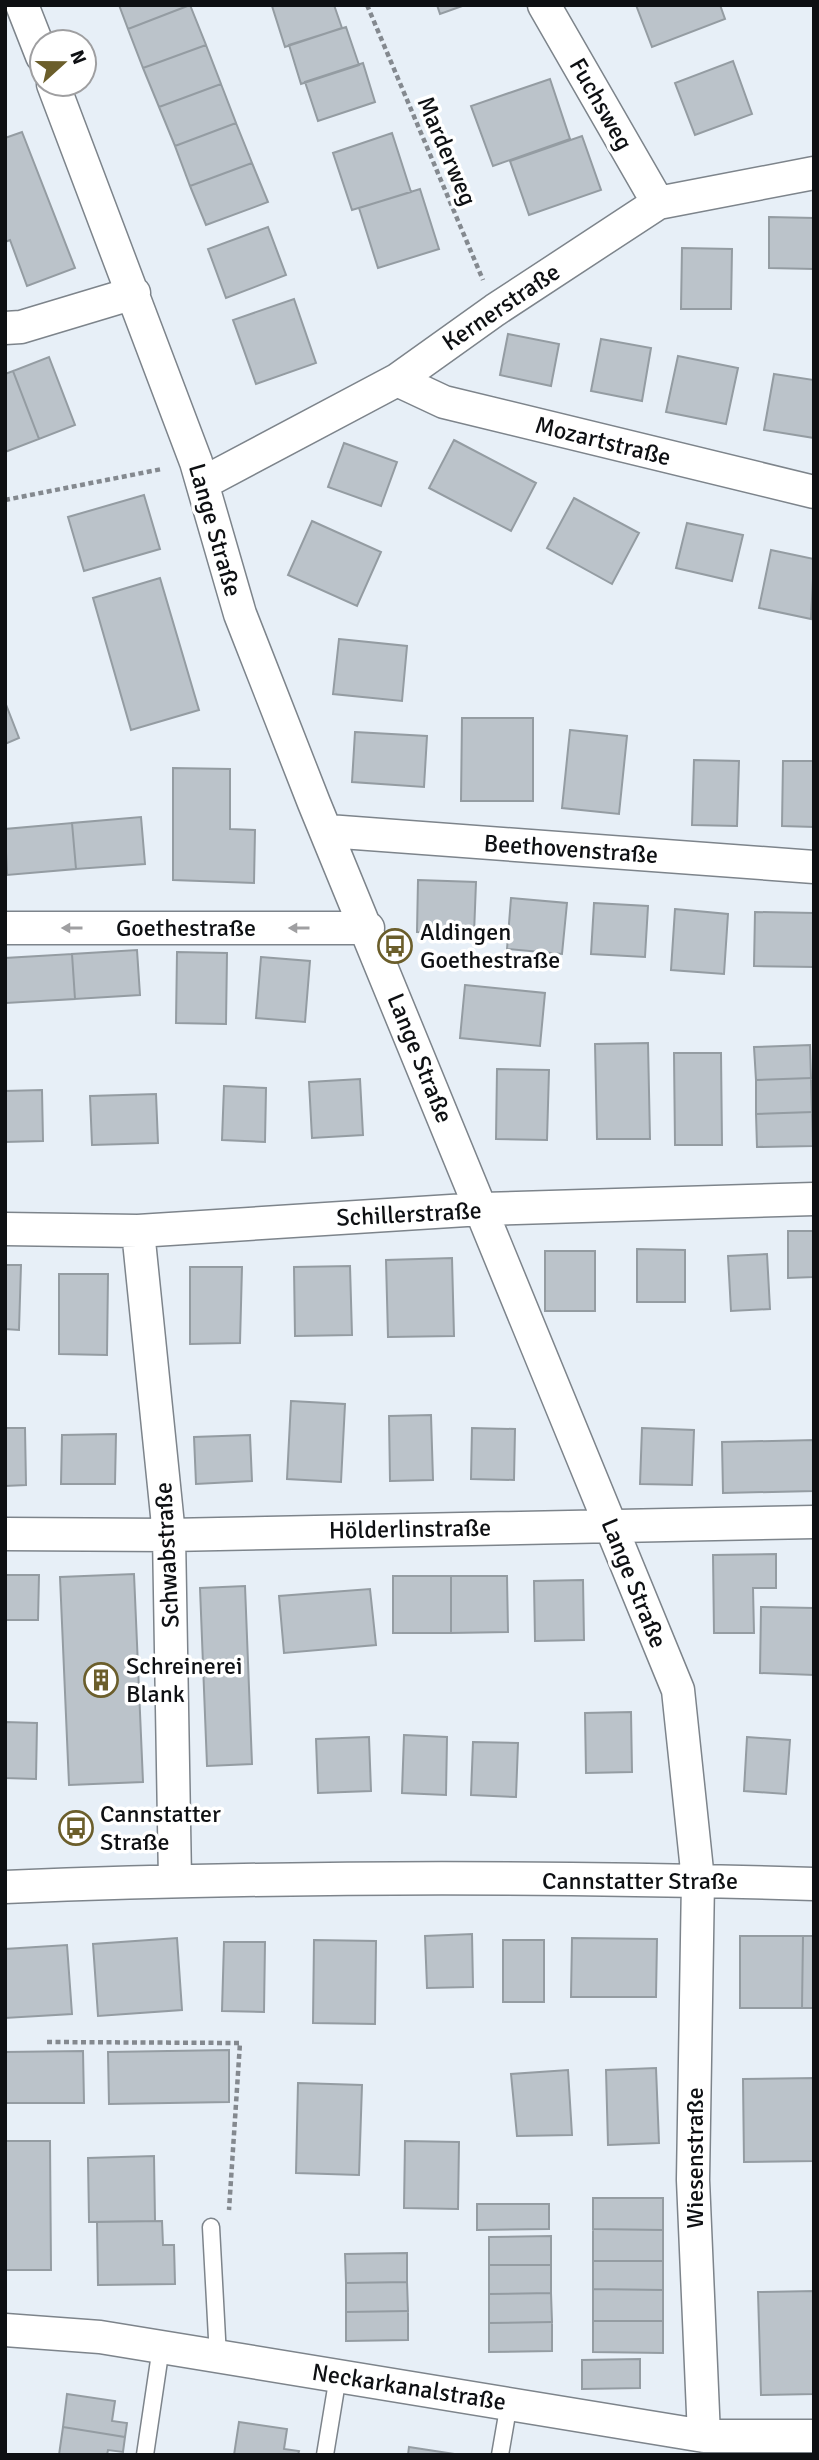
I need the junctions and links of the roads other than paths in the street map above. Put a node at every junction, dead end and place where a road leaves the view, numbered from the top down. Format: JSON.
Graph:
{"nodes":[{"id":1,"x":22,"y":5,"type":"edge"},
{"id":2,"x":544,"y":5,"type":"edge"},
{"id":3,"x":31,"y":28,"type":"edge"},
{"id":4,"x":58,"y":98,"type":"edge"},
{"id":5,"x":814,"y":173,"type":"edge"},
{"id":6,"x":658,"y":203,"type":"junction"},
{"id":7,"x":134,"y":293,"type":"junction"},
{"id":8,"x":5,"y":328,"type":"edge"},
{"id":9,"x":397,"y":380,"type":"junction"},
{"id":10,"x":199,"y":473,"type":"junction"},
{"id":11,"x":814,"y":492,"type":"edge"},
{"id":12,"x":328,"y":831,"type":"junction"},
{"id":13,"x":814,"y":867,"type":"edge"},
{"id":14,"x":368,"y":928,"type":"junction"},
{"id":15,"x":5,"y":929,"type":"edge"},
{"id":16,"x":814,"y":1199,"type":"edge"},
{"id":17,"x":482,"y":1209,"type":"junction"},
{"id":18,"x":5,"y":1229,"type":"edge"},
{"id":19,"x":138,"y":1231,"type":"junction"},
{"id":20,"x":814,"y":1522,"type":"edge"},
{"id":21,"x":610,"y":1524,"type":"junction"},
{"id":22,"x":5,"y":1534,"type":"edge"},
{"id":23,"x":169,"y":1535,"type":"junction"},
{"id":24,"x":175,"y":1880,"type":"junction"},
{"id":25,"x":698,"y":1880,"type":"junction"},
{"id":26,"x":814,"y":1884,"type":"edge"},
{"id":27,"x":5,"y":1886,"type":"edge"},
{"id":28,"x":211,"y":2227,"type":"road end"},
{"id":29,"x":6,"y":2335,"type":"edge"},
{"id":30,"x":161,"y":2347,"type":"junction"},
{"id":31,"x":218,"y":2357,"type":"junction"},
{"id":32,"x":338,"y":2375,"type":"junction"},
{"id":33,"x":509,"y":2403,"type":"junction"},
{"id":34,"x":704,"y":2435,"type":"junction"},
{"id":35,"x":814,"y":2435,"type":"edge"},
{"id":36,"x":145,"y":2455,"type":"edge"},
{"id":37,"x":325,"y":2455,"type":"edge"},
{"id":38,"x":500,"y":2455,"type":"edge"}],
"edges":[{"from":1,"to":3,"type":"street"},
{"from":2,"to":6,"type":"street","name":"Fuchsweg"},
{"from":4,"to":7,"type":"street","name":"Lange Straße"},
{"from":5,"to":6,"type":"street","name":"Kernerstraße"},
{"from":6,"to":9,"type":"street","name":"Kernerstraße"},
{"from":7,"to":8,"type":"street"},
{"from":7,"to":10,"type":"street","name":"Lange Straße"},
{"from":9,"to":10,"type":"street","name":"Kernerstraße"},
{"from":9,"to":11,"type":"street","name":"Mozartstraße"},
{"from":10,"to":12,"type":"street","name":"Lange Straße"},
{"from":12,"to":13,"type":"street","name":"Beethovenstraße"},
{"from":12,"to":14,"type":"street","name":"Lange Straße"},
{"from":14,"to":15,"type":"street","name":"Goethestraße","one_way":true},
{"from":14,"to":17,"type":"street","name":"Lange Straße"},
{"from":16,"to":17,"type":"street","name":"Schillerstraße"},
{"from":17,"to":19,"type":"street","name":"Schillerstraße"},
{"from":17,"to":21,"type":"street","name":"Lange Straße"},
{"from":18,"to":19,"type":"street","name":"Schillerstraße"},
{"from":19,"to":23,"type":"street","name":"Schwabstraße"},
{"from":20,"to":21,"type":"street","name":"Hölderlinstraße"},
{"from":21,"to":23,"type":"street","name":"Hölderlinstraße"},
{"from":21,"to":25,"type":"street","name":"Lange Straße"},
{"from":22,"to":23,"type":"street","name":"Hölderlinstraße"},
{"from":23,"to":24,"type":"street","name":"Schwabstraße"},
{"from":24,"to":25,"type":"street","name":"Cannstatter Straße"},
{"from":24,"to":27,"type":"street","name":"Cannstatter Straße"},
{"from":25,"to":26,"type":"street","name":"Cannstatter Straße"},
{"from":25,"to":34,"type":"street","name":"Wiesenstraße"},
{"from":28,"to":31,"type":"lane"},
{"from":29,"to":30,"type":"street","name":"Neckarkanalstraße"},
{"from":30,"to":31,"type":"street","name":"Neckarkanalstraße"},
{"from":30,"to":36,"type":"lane"},
{"from":31,"to":32,"type":"street","name":"Neckarkanalstraße"},
{"from":32,"to":33,"type":"street","name":"Neckarkanalstraße"},
{"from":32,"to":37,"type":"lane"},
{"from":33,"to":34,"type":"street","name":"Neckarkanalstraße"},
{"from":33,"to":38,"type":"lane"},
{"from":34,"to":35,"type":"street","name":"Neckarkanalstraße"}]}
